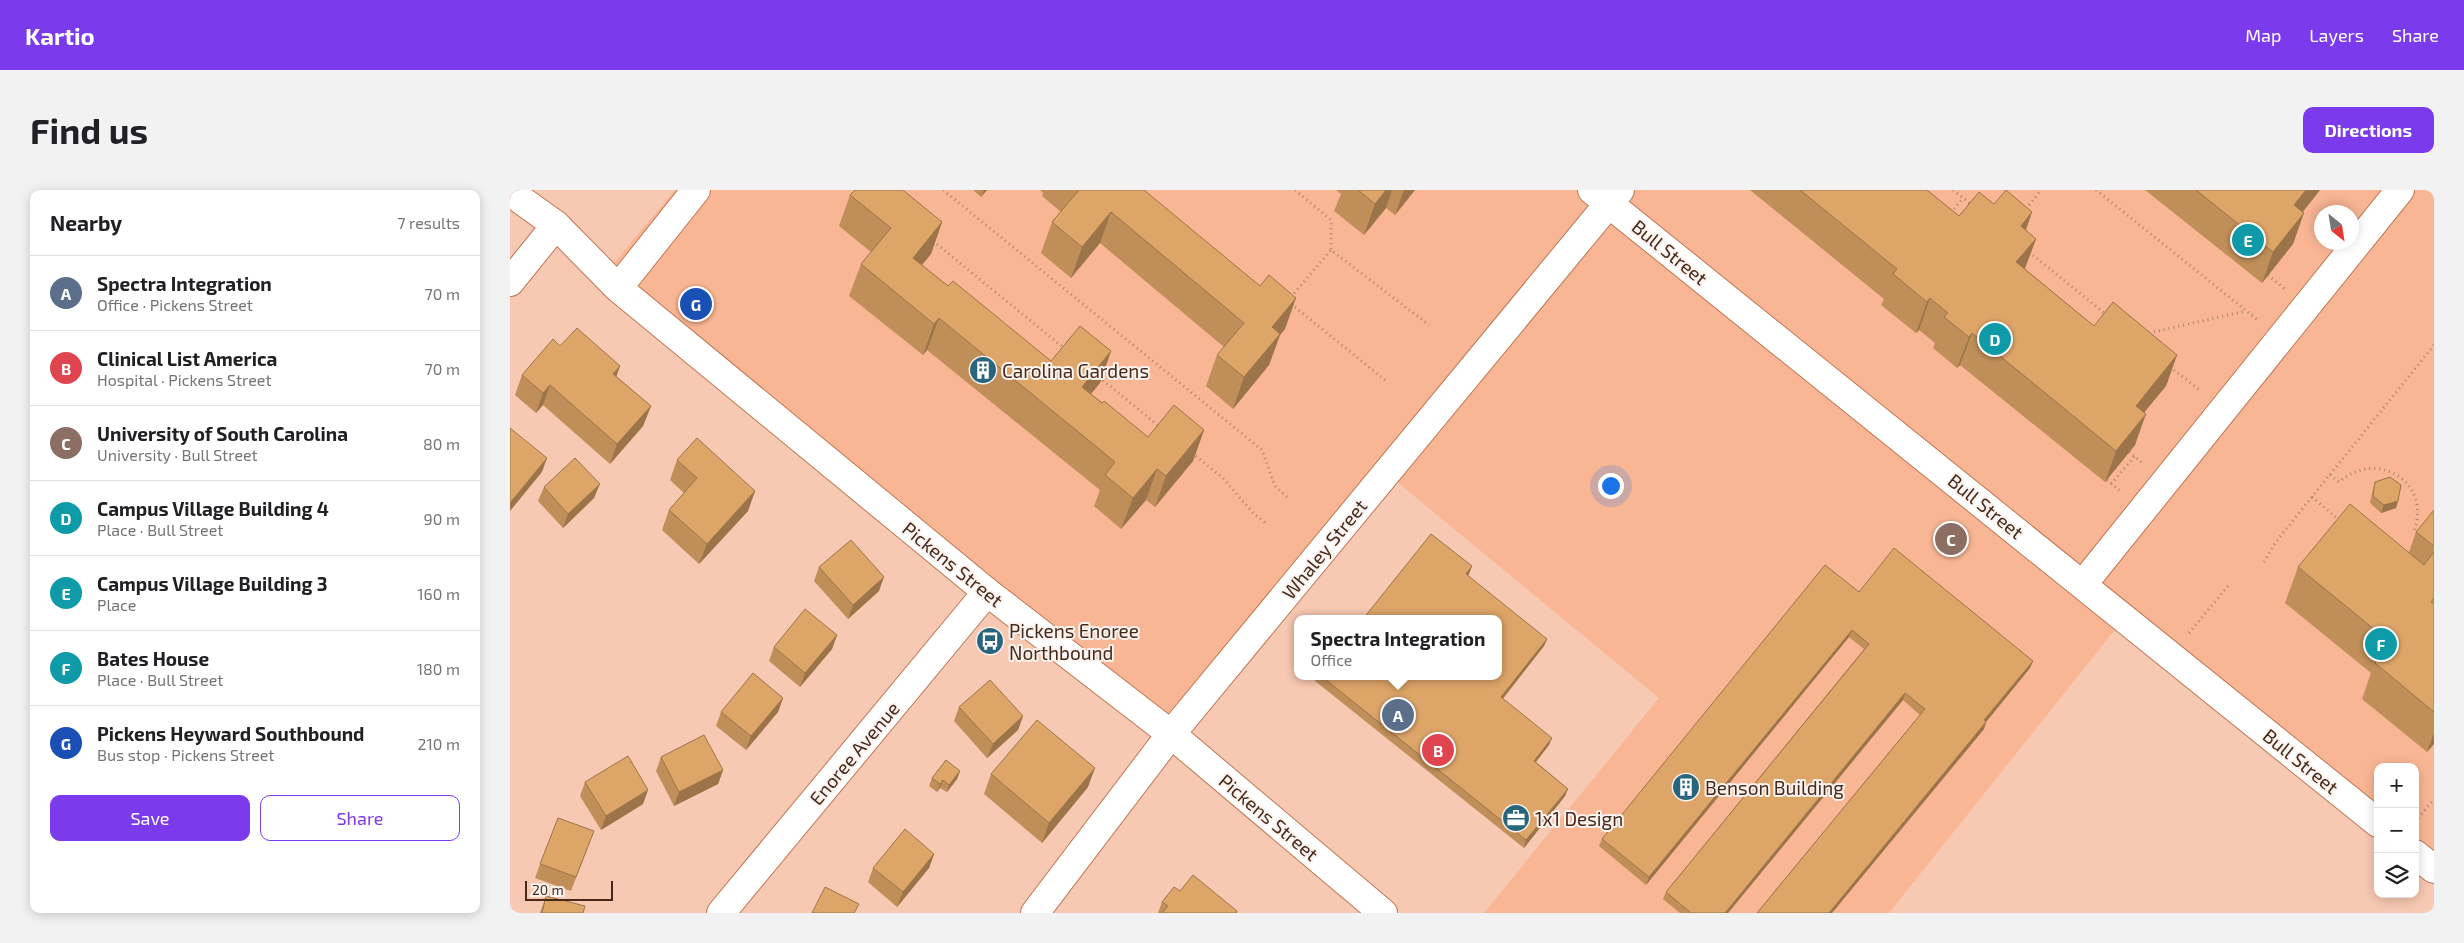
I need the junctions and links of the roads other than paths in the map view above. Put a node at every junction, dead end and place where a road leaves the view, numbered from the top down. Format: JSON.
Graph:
{"nodes":[{"id":1,"x":696,"y":190,"type":"edge"},
{"id":2,"x":2400,"y":190,"type":"edge"},
{"id":3,"x":510,"y":192,"type":"edge"},
{"id":4,"x":1607,"y":194,"type":"edge"},
{"id":5,"x":556,"y":225,"type":"junction"},
{"id":6,"x":510,"y":282,"type":"edge"},
{"id":7,"x":618,"y":288,"type":"junction"},
{"id":8,"x":2083,"y":584,"type":"junction"},
{"id":9,"x":987,"y":592,"type":"junction"},
{"id":10,"x":1171,"y":734,"type":"junction"},
{"id":11,"x":2374,"y":821,"type":"edge"},
{"id":12,"x":2419,"y":857,"type":"edge"},
{"id":13,"x":2434,"y":869,"type":"edge"},
{"id":14,"x":721,"y":913,"type":"edge"},
{"id":15,"x":1035,"y":913,"type":"edge"},
{"id":16,"x":1383,"y":913,"type":"edge"}],
"edges":[{"from":1,"to":7,"type":"street"},
{"from":2,"to":8,"type":"street"},
{"from":3,"to":5,"type":"street","name":"Pickens Street"},
{"from":4,"to":8,"type":"street","name":"Bull Street"},
{"from":4,"to":10,"type":"street","name":"Whaley Street"},
{"from":5,"to":6,"type":"street"},
{"from":5,"to":7,"type":"street","name":"Pickens Street"},
{"from":7,"to":9,"type":"street","name":"Pickens Street"},
{"from":8,"to":11,"type":"street","name":"Bull Street"},
{"from":9,"to":10,"type":"street","name":"Pickens Street"},
{"from":9,"to":14,"type":"street","name":"Enoree Avenue"},
{"from":10,"to":15,"type":"street","name":"Whaley Street"},
{"from":10,"to":16,"type":"street","name":"Pickens Street"},
{"from":12,"to":13,"type":"street"}]}
